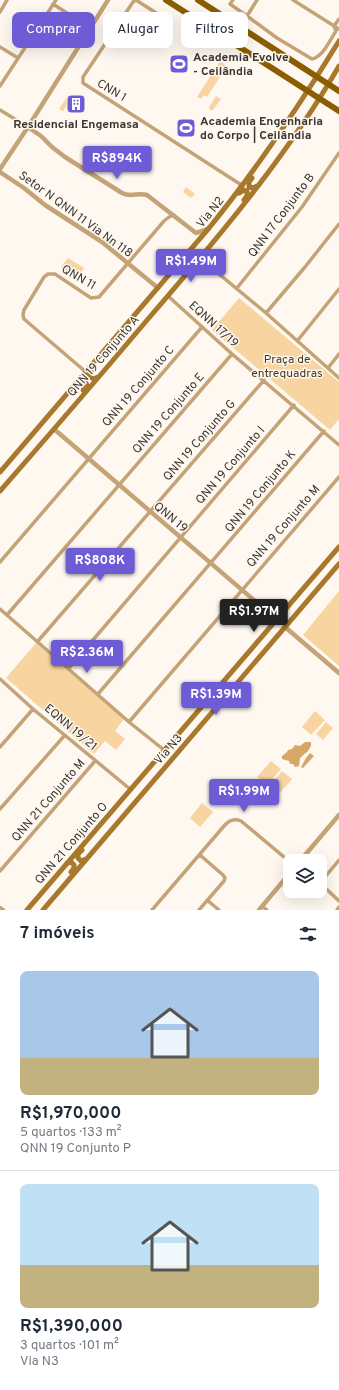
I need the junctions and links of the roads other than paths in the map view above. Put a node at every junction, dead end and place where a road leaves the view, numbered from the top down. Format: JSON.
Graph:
{"nodes":[{"id":1,"x":7,"y":0,"type":"edge"},
{"id":2,"x":56,"y":0,"type":"edge"},
{"id":3,"x":108,"y":0,"type":"edge"},
{"id":4,"x":166,"y":0,"type":"edge"},
{"id":5,"x":198,"y":0,"type":"edge"},
{"id":6,"x":233,"y":0,"type":"edge"},
{"id":7,"x":257,"y":0,"type":"edge"},
{"id":8,"x":293,"y":0,"type":"edge"},
{"id":9,"x":53,"y":4,"type":"junction"},
{"id":10,"x":0,"y":12,"type":"edge"},
{"id":11,"x":65,"y":12,"type":"edge"},
{"id":12,"x":126,"y":12,"type":"edge"},
{"id":13,"x":155,"y":12,"type":"edge"},
{"id":14,"x":241,"y":12,"type":"edge"},
{"id":15,"x":248,"y":14,"type":"edge"},
{"id":16,"x":248,"y":17,"type":"edge"},
{"id":17,"x":339,"y":19,"type":"edge"},
{"id":18,"x":95,"y":20,"type":"edge"},
{"id":19,"x":334,"y":26,"type":"junction"},
{"id":20,"x":339,"y":29,"type":"edge"},
{"id":21,"x":339,"y":41,"type":"edge"},
{"id":22,"x":0,"y":47,"type":"edge"},
{"id":23,"x":103,"y":47,"type":"edge"},
{"id":24,"x":77,"y":48,"type":"edge"},
{"id":25,"x":18,"y":58,"type":"junction"},
{"id":26,"x":339,"y":66,"type":"edge"},
{"id":27,"x":317,"y":76,"type":"junction"},
{"id":28,"x":328,"y":84,"type":"junction"},
{"id":29,"x":0,"y":86,"type":"edge"},
{"id":30,"x":339,"y":91,"type":"edge"},
{"id":31,"x":308,"y":92,"type":"junction"},
{"id":32,"x":319,"y":98,"type":"junction"},
{"id":33,"x":0,"y":110,"type":"edge"},
{"id":34,"x":339,"y":111,"type":"edge"},
{"id":35,"x":28,"y":127,"type":"junction"},
{"id":36,"x":276,"y":140,"type":"junction"},
{"id":37,"x":339,"y":153,"type":"edge"},
{"id":38,"x":0,"y":169,"type":"edge"},
{"id":39,"x":0,"y":172,"type":"edge"},
{"id":40,"x":261,"y":183,"type":"junction"},
{"id":41,"x":242,"y":186,"type":"junction"},
{"id":42,"x":236,"y":194,"type":"junction"},
{"id":43,"x":174,"y":215,"type":"junction"},
{"id":44,"x":339,"y":224,"type":"edge"},
{"id":45,"x":209,"y":228,"type":"junction"},
{"id":46,"x":217,"y":239,"type":"junction"},
{"id":47,"x":201,"y":259,"type":"junction"},
{"id":48,"x":128,"y":263,"type":"junction"},
{"id":49,"x":158,"y":288,"type":"junction"},
{"id":50,"x":237,"y":288,"type":"junction"},
{"id":51,"x":339,"y":289,"type":"edge"},
{"id":52,"x":168,"y":296,"type":"junction"},
{"id":53,"x":266,"y":313,"type":"junction"},
{"id":54,"x":202,"y":327,"type":"junction"},
{"id":55,"x":298,"y":340,"type":"junction"},
{"id":56,"x":232,"y":354,"type":"junction"},
{"id":57,"x":339,"y":354,"type":"edge"},
{"id":58,"x":328,"y":368,"type":"junction"},
{"id":59,"x":87,"y":374,"type":"junction"},
{"id":60,"x":100,"y":375,"type":"junction"},
{"id":61,"x":339,"y":378,"type":"edge"},
{"id":62,"x":264,"y":380,"type":"junction"},
{"id":63,"x":76,"y":384,"type":"junction"},
{"id":64,"x":294,"y":405,"type":"junction"},
{"id":65,"x":55,"y":428,"type":"junction"},
{"id":66,"x":324,"y":431,"type":"junction"},
{"id":67,"x":339,"y":444,"type":"edge"},
{"id":68,"x":16,"y":454,"type":"junction"},
{"id":69,"x":88,"y":458,"type":"junction"},
{"id":70,"x":0,"y":472,"type":"edge"},
{"id":71,"x":0,"y":477,"type":"edge"},
{"id":72,"x":339,"y":477,"type":"edge"},
{"id":73,"x":120,"y":485,"type":"junction"},
{"id":74,"x":0,"y":491,"type":"edge"},
{"id":75,"x":150,"y":512,"type":"junction"},
{"id":76,"x":180,"y":537,"type":"junction"},
{"id":77,"x":338,"y":548,"type":"edge"},
{"id":78,"x":339,"y":560,"type":"edge"},
{"id":79,"x":0,"y":562,"type":"edge"},
{"id":80,"x":212,"y":564,"type":"junction"},
{"id":81,"x":339,"y":564,"type":"edge"},
{"id":82,"x":242,"y":589,"type":"junction"},
{"id":83,"x":0,"y":609,"type":"edge"},
{"id":84,"x":7,"y":615,"type":"junction"},
{"id":85,"x":293,"y":618,"type":"junction"},
{"id":86,"x":276,"y":619,"type":"junction"},
{"id":87,"x":285,"y":627,"type":"junction"},
{"id":88,"x":38,"y":641,"type":"junction"},
{"id":89,"x":244,"y":658,"type":"junction"},
{"id":90,"x":68,"y":668,"type":"junction"},
{"id":91,"x":339,"y":673,"type":"edge"},
{"id":92,"x":1,"y":681,"type":"edge"},
{"id":93,"x":98,"y":694,"type":"junction"},
{"id":94,"x":224,"y":698,"type":"junction"},
{"id":95,"x":206,"y":702,"type":"junction"},
{"id":96,"x":33,"y":708,"type":"junction"},
{"id":97,"x":129,"y":722,"type":"junction"},
{"id":98,"x":65,"y":735,"type":"junction"},
{"id":99,"x":183,"y":746,"type":"junction"},
{"id":100,"x":0,"y":747,"type":"edge"},
{"id":101,"x":164,"y":750,"type":"junction"},
{"id":102,"x":95,"y":761,"type":"junction"},
{"id":103,"x":129,"y":791,"type":"junction"},
{"id":104,"x":0,"y":809,"type":"edge"},
{"id":105,"x":339,"y":816,"type":"edge"},
{"id":106,"x":306,"y":854,"type":"edge"},
{"id":107,"x":200,"y":855,"type":"junction"},
{"id":108,"x":283,"y":856,"type":"edge"},
{"id":109,"x":86,"y":859,"type":"junction"},
{"id":110,"x":339,"y":860,"type":"edge"},
{"id":111,"x":67,"y":863,"type":"junction"},
{"id":112,"x":0,"y":871,"type":"edge"},
{"id":113,"x":327,"y":875,"type":"edge"},
{"id":114,"x":283,"y":881,"type":"edge"},
{"id":115,"x":327,"y":890,"type":"edge"},
{"id":116,"x":207,"y":900,"type":"junction"},
{"id":117,"x":339,"y":901,"type":"edge"},
{"id":118,"x":47,"y":905,"type":"junction"},
{"id":119,"x":339,"y":907,"type":"edge"},
{"id":120,"x":0,"y":908,"type":"edge"},
{"id":121,"x":261,"y":908,"type":"edge"},
{"id":122,"x":3,"y":910,"type":"edge"},
{"id":123,"x":27,"y":910,"type":"edge"},
{"id":124,"x":43,"y":910,"type":"edge"},
{"id":125,"x":152,"y":910,"type":"edge"},
{"id":126,"x":199,"y":910,"type":"edge"},
{"id":127,"x":220,"y":910,"type":"edge"},
{"id":128,"x":267,"y":910,"type":"edge"},
{"id":129,"x":337,"y":910,"type":"edge"}],
"edges":[{"from":1,"to":10,"type":"street"},
{"from":2,"to":9,"type":"street"},
{"from":3,"to":18,"type":"street"},
{"from":4,"to":31,"type":"main road"},
{"from":5,"to":27,"type":"main road"},
{"from":6,"to":14,"type":"street"},
{"from":7,"to":15,"type":"street"},
{"from":8,"to":19,"type":"street"},
{"from":9,"to":11,"type":"street"},
{"from":9,"to":25,"type":"street"},
{"from":12,"to":13,"type":"street","name":"CNN 1"},
{"from":16,"to":19,"type":"street"},
{"from":17,"to":19,"type":"street"},
{"from":19,"to":20,"type":"street"},
{"from":21,"to":27,"type":"main road","name":"Via N2"},
{"from":22,"to":25,"type":"street"},
{"from":23,"to":41,"type":"street","name":"CNN 1"},
{"from":24,"to":35,"type":"street"},
{"from":25,"to":29,"type":"street"},
{"from":26,"to":28,"type":"main road","name":"Via N2"},
{"from":27,"to":28,"type":"main road"},
{"from":27,"to":31,"type":"main road","name":"Via N2"},
{"from":28,"to":30,"type":"main road"},
{"from":28,"to":32,"type":"main road","name":"Via N2"},
{"from":31,"to":32,"type":"main road"},
{"from":31,"to":36,"type":"main road","name":"Via N2"},
{"from":32,"to":34,"type":"main road"},
{"from":32,"to":40,"type":"main road","name":"Via N2"},
{"from":33,"to":35,"type":"street"},
{"from":35,"to":38,"type":"street"},
{"from":35,"to":43,"type":"street"},
{"from":36,"to":40,"type":"main road"},
{"from":36,"to":41,"type":"main road","name":"Via N2"},
{"from":37,"to":50,"type":"street","name":"QNN 17 Conjunto B"},
{"from":39,"to":48,"type":"street","name":"Setor N QNN 11 Via Nn 118"},
{"from":40,"to":46,"type":"main road","name":"Via N2"},
{"from":41,"to":42,"type":"main road","name":"Via N2"},
{"from":42,"to":45,"type":"main road","name":"Via N2"},
{"from":42,"to":46,"type":"main road"},
{"from":43,"to":45,"type":"street"},
{"from":43,"to":48,"type":"street"},
{"from":44,"to":53,"type":"street"},
{"from":45,"to":49,"type":"main road","name":"Via N2"},
{"from":46,"to":47,"type":"main road","name":"Via N2"},
{"from":47,"to":50,"type":"street"},
{"from":47,"to":52,"type":"main road"},
{"from":48,"to":49,"type":"street","name":"Setor N QNN 11 Via Nn 118"},
{"from":48,"to":59,"type":"street","name":"QNN 11"},
{"from":49,"to":59,"type":"main road","name":"Via N2"},
{"from":50,"to":53,"type":"street"},
{"from":51,"to":55,"type":"street"},
{"from":52,"to":54,"type":"street","name":"EQNN 17/19"},
{"from":52,"to":60,"type":"main road","name":"QNN 19 Conjunto A"},
{"from":53,"to":55,"type":"street"},
{"from":54,"to":56,"type":"street","name":"EQNN 17/19"},
{"from":54,"to":69,"type":"street","name":"QNN 19 Conjunto C"},
{"from":55,"to":58,"type":"street"},
{"from":56,"to":62,"type":"street","name":"EQNN 17/19"},
{"from":56,"to":73,"type":"street","name":"QNN 19 Conjunto E"},
{"from":57,"to":58,"type":"street"},
{"from":58,"to":61,"type":"street"},
{"from":59,"to":60,"type":"main road"},
{"from":59,"to":63,"type":"main road"},
{"from":60,"to":65,"type":"main road","name":"QNN 19 Conjunto A"},
{"from":62,"to":64,"type":"street","name":"EQNN 17/19"},
{"from":62,"to":75,"type":"street","name":"QNN 19 Conjunto G"},
{"from":63,"to":65,"type":"main road"},
{"from":63,"to":68,"type":"main road"},
{"from":64,"to":66,"type":"street","name":"EQNN 17/19"},
{"from":64,"to":76,"type":"street","name":"QNN 19 Conjunto I"},
{"from":65,"to":69,"type":"street","name":"QNN 19"},
{"from":65,"to":74,"type":"main road"},
{"from":66,"to":67,"type":"street","name":"EQNN 17/19"},
{"from":66,"to":80,"type":"street","name":"QNN 19 Conjunto K"},
{"from":68,"to":70,"type":"main road"},
{"from":68,"to":71,"type":"main road"},
{"from":69,"to":73,"type":"street","name":"QNN 19"},
{"from":69,"to":79,"type":"street","name":"QNN 19 Conjunto C"},
{"from":72,"to":82,"type":"street","name":"QNN 19 Conjunto M"},
{"from":73,"to":75,"type":"street","name":"QNN 19"},
{"from":73,"to":84,"type":"street","name":"QNN 19 Conjunto E"},
{"from":75,"to":76,"type":"street","name":"QNN 19"},
{"from":75,"to":88,"type":"street","name":"QNN 19 Conjunto G"},
{"from":76,"to":80,"type":"street","name":"QNN 19"},
{"from":76,"to":90,"type":"street","name":"QNN 19 Conjunto I"},
{"from":77,"to":86,"type":"main road"},
{"from":78,"to":85,"type":"main road"},
{"from":80,"to":82,"type":"street","name":"QNN 19"},
{"from":80,"to":93,"type":"street","name":"QNN 19 Conjunto K"},
{"from":81,"to":85,"type":"main road","name":"Via N3"},
{"from":82,"to":86,"type":"street","name":"QNN 19"},
{"from":82,"to":97,"type":"street","name":"QNN 19 Conjunto M"},
{"from":83,"to":84,"type":"street"},
{"from":84,"to":88,"type":"street"},
{"from":85,"to":87,"type":"main road","name":"Via N3"},
{"from":86,"to":89,"type":"main road"},
{"from":87,"to":91,"type":"street"},
{"from":87,"to":94,"type":"main road","name":"Via N3"},
{"from":88,"to":90,"type":"street"},
{"from":89,"to":94,"type":"main road"},
{"from":89,"to":95,"type":"main road","name":"Via N3"},
{"from":90,"to":93,"type":"street"},
{"from":92,"to":96,"type":"street","name":"EQNN 19/21"},
{"from":93,"to":97,"type":"street"},
{"from":94,"to":99,"type":"main road","name":"Via N3"},
{"from":95,"to":99,"type":"main road"},
{"from":95,"to":101,"type":"main road","name":"Via N3"},
{"from":96,"to":98,"type":"street","name":"EQNN 19/21"},
{"from":96,"to":100,"type":"street"},
{"from":97,"to":101,"type":"street"},
{"from":98,"to":102,"type":"street","name":"EQNN 19/21"},
{"from":98,"to":104,"type":"street"},
{"from":99,"to":109,"type":"main road","name":"Via N3"},
{"from":101,"to":103,"type":"main road","name":"Via N3"},
{"from":102,"to":103,"type":"street","name":"EQNN 19/21"},
{"from":102,"to":112,"type":"street","name":"QNN 21 Conjunto M"},
{"from":103,"to":109,"type":"main road"},
{"from":103,"to":111,"type":"main road","name":"QNN 21 Conjunto O"},
{"from":105,"to":106,"type":"street"},
{"from":107,"to":108,"type":"street"},
{"from":107,"to":116,"type":"street"},
{"from":107,"to":125,"type":"street"},
{"from":109,"to":118,"type":"main road","name":"Via N3"},
{"from":110,"to":113,"type":"street"},
{"from":111,"to":118,"type":"main road"},
{"from":111,"to":123,"type":"main road","name":"QNN 21 Conjunto O"},
{"from":114,"to":121,"type":"street"},
{"from":115,"to":117,"type":"street"},
{"from":116,"to":126,"type":"street"},
{"from":116,"to":127,"type":"street"},
{"from":118,"to":124,"type":"main road","name":"Via N3"},
{"from":119,"to":129,"type":"street"},
{"from":120,"to":122,"type":"street"},
{"from":121,"to":128,"type":"street"}]}
